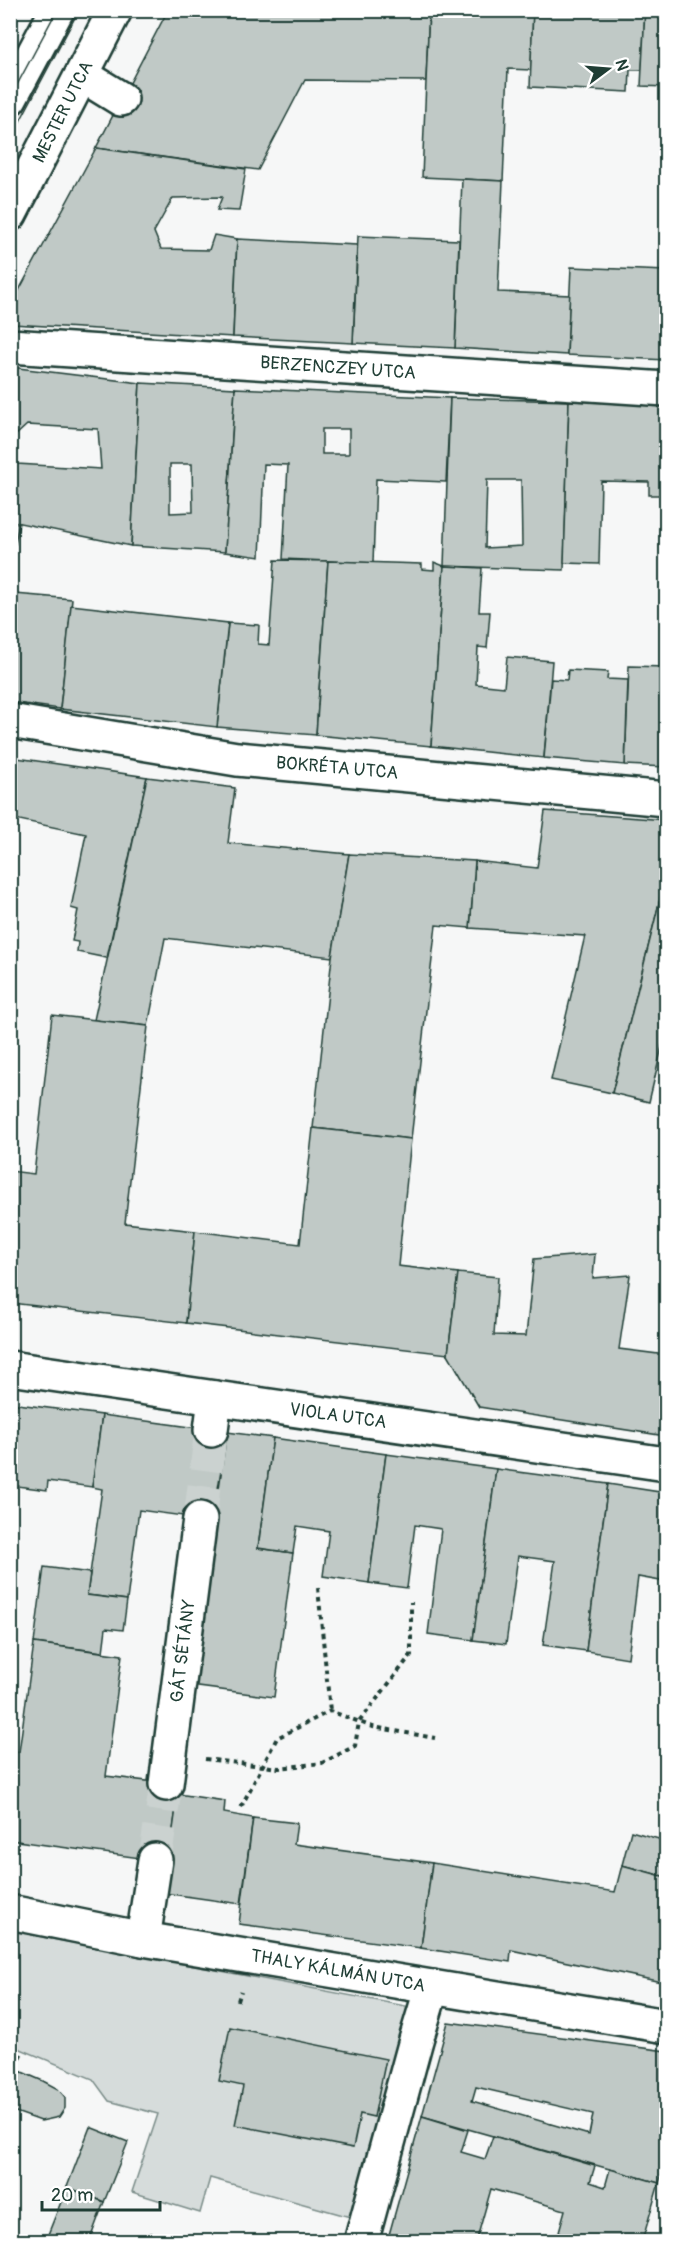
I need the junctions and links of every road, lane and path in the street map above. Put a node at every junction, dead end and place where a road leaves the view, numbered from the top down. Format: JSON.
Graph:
{"nodes":[{"id":1,"x":57,"y":10,"type":"edge"},
{"id":2,"x":64,"y":10,"type":"edge"},
{"id":3,"x":108,"y":25,"type":"edge"},
{"id":4,"x":82,"y":75,"type":"junction"},
{"id":5,"x":10,"y":98,"type":"edge"},
{"id":6,"x":121,"y":99,"type":"dead end"},
{"id":7,"x":10,"y":214,"type":"edge"},
{"id":8,"x":10,"y":346,"type":"edge"},
{"id":9,"x":666,"y":389,"type":"edge"},
{"id":10,"x":10,"y":721,"type":"edge"},
{"id":11,"x":666,"y":799,"type":"edge"},
{"id":12,"x":10,"y":1368,"type":"edge"},
{"id":13,"x":215,"y":1398,"type":"junction"},
{"id":14,"x":211,"y":1430,"type":"tunnel mouth"},
{"id":15,"x":666,"y":1464,"type":"edge"},
{"id":16,"x":200,"y":1518,"type":"tunnel mouth"},
{"id":17,"x":318,"y":1588,"type":"dead end"},
{"id":18,"x":411,"y":1602,"type":"dead end"},
{"id":19,"x":330,"y":1711,"type":"junction"},
{"id":20,"x":359,"y":1722,"type":"junction"},
{"id":21,"x":435,"y":1738,"type":"dead end"},
{"id":22,"x":262,"y":1767,"type":"junction"},
{"id":23,"x":168,"y":1769,"type":"joint"},
{"id":24,"x":241,"y":1808,"type":"dead end"},
{"id":25,"x":154,"y":1860,"type":"tunnel mouth"},
{"id":26,"x":10,"y":1912,"type":"edge"},
{"id":27,"x":143,"y":1939,"type":"junction"},
{"id":28,"x":432,"y":1987,"type":"junction"},
{"id":29,"x":666,"y":2026,"type":"edge"},
{"id":30,"x":361,"y":2241,"type":"edge"}],
"edges":[{"from":1,"to":5,"type":"street"},
{"from":2,"to":3,"type":"street"},
{"from":3,"to":4,"type":"street","name":"MESTER UTCA"},
{"from":4,"to":6,"type":"street"},
{"from":4,"to":7,"type":"street","name":"MESTER UTCA"},
{"from":8,"to":9,"type":"street","name":"BERZENCZEY UTCA"},
{"from":10,"to":11,"type":"street","name":"BOKRÉTA UTCA"},
{"from":12,"to":13,"type":"street","name":"VIOLA UTCA"},
{"from":13,"to":14,"type":"street"},
{"from":13,"to":15,"type":"street","name":"VIOLA UTCA"},
{"from":16,"to":23,"type":"street","name":"GÁT SÉTÁNY"},
{"from":17,"to":19,"type":"path"},
{"from":18,"to":20,"type":"path"},
{"from":19,"to":20,"type":"path"},
{"from":19,"to":22,"type":"path"},
{"from":20,"to":21,"type":"path"},
{"from":20,"to":22,"type":"path"},
{"from":22,"to":23,"type":"path"},
{"from":22,"to":24,"type":"path"},
{"from":25,"to":27,"type":"street"},
{"from":26,"to":27,"type":"street","name":"THALY KÁLMÁN UTCA"},
{"from":27,"to":28,"type":"street","name":"THALY KÁLMÁN UTCA"},
{"from":28,"to":29,"type":"street","name":"THALY KÁLMÁN UTCA"},
{"from":28,"to":30,"type":"street"}]}
